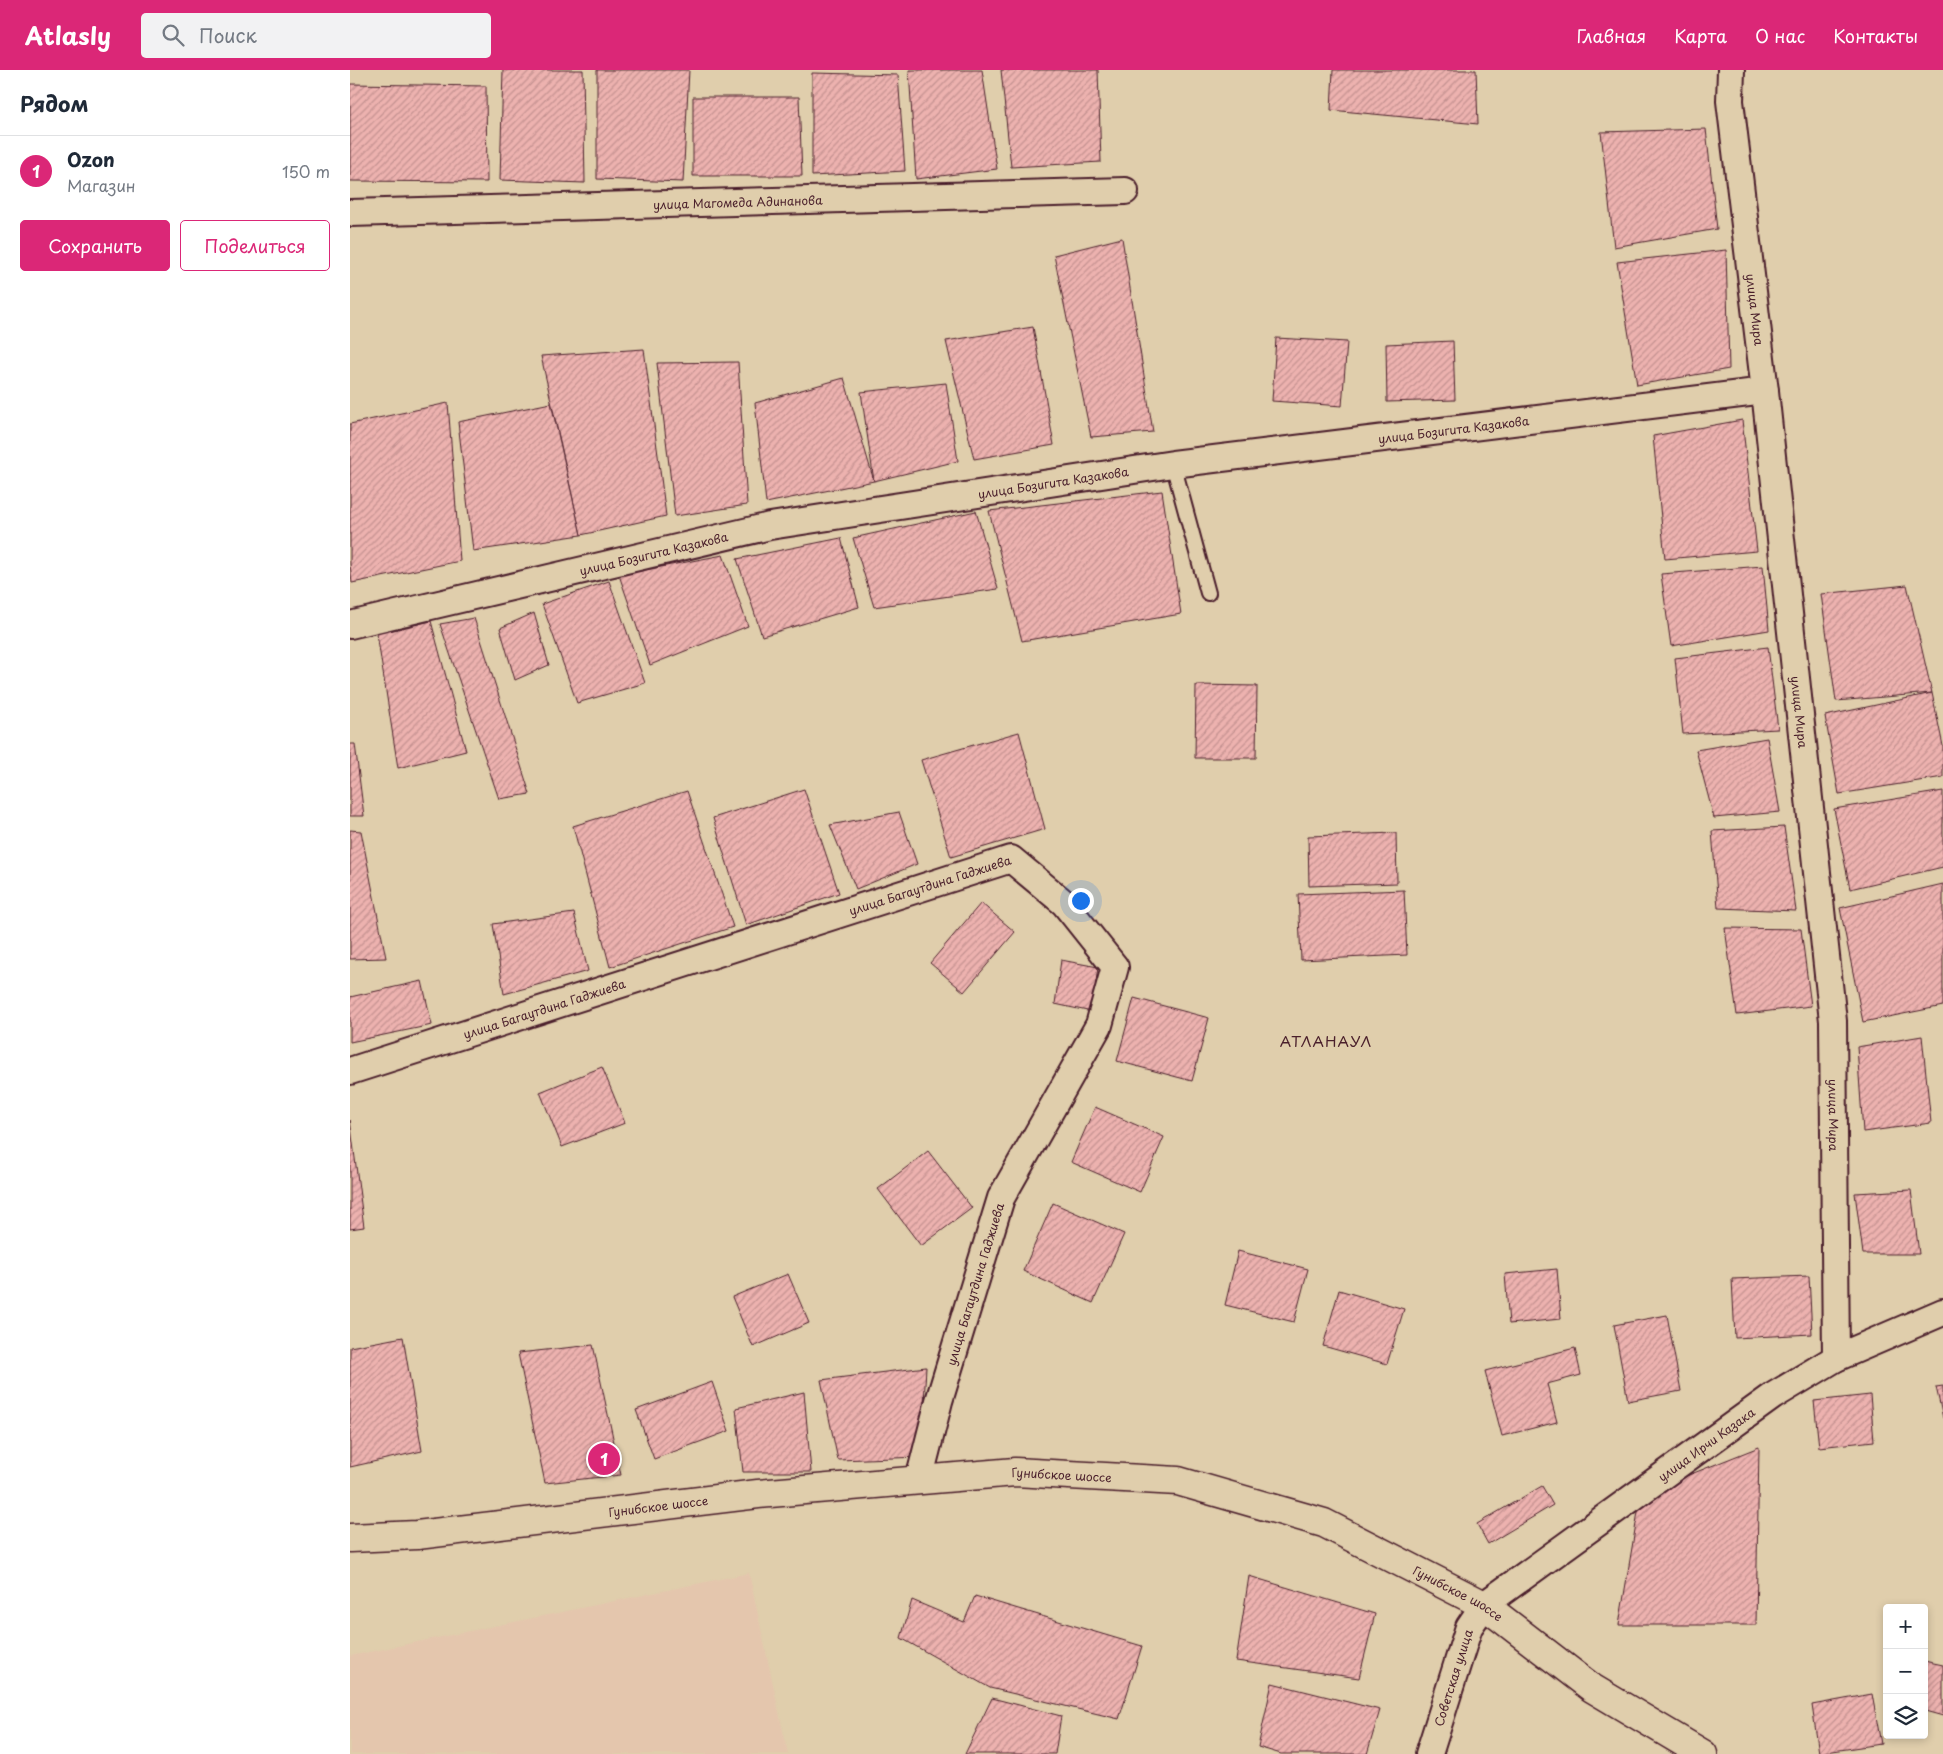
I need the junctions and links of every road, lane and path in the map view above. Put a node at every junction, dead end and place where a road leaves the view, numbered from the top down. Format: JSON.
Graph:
{"nodes":[{"id":1,"x":1732,"y":70,"type":"edge"},
{"id":2,"x":1124,"y":190,"type":"dead end"},
{"id":3,"x":350,"y":213,"type":"edge"},
{"id":4,"x":1765,"y":392,"type":"junction"},
{"id":5,"x":1173,"y":464,"type":"junction"},
{"id":6,"x":1208,"y":593,"type":"dead end"},
{"id":7,"x":350,"y":625,"type":"edge"},
{"id":8,"x":350,"y":1071,"type":"edge"},
{"id":9,"x":1943,"y":1312,"type":"edge"},
{"id":10,"x":1836,"y":1358,"type":"junction"},
{"id":11,"x":919,"y":1480,"type":"junction"},
{"id":12,"x":350,"y":1538,"type":"edge"},
{"id":13,"x":1484,"y":1605,"type":"junction"},
{"id":14,"x":1429,"y":1754,"type":"edge"},
{"id":15,"x":1703,"y":1754,"type":"edge"}],
"edges":[{"from":1,"to":4,"type":"street","name":"улица Мира"},
{"from":2,"to":3,"type":"street","name":"улица Магомеда Адинанова"},
{"from":4,"to":5,"type":"street","name":"улица Бозигита Казакова"},
{"from":4,"to":10,"type":"street","name":"улица Мира"},
{"from":5,"to":6,"type":"lane"},
{"from":5,"to":7,"type":"street","name":"улица Бозигита Казакова"},
{"from":8,"to":11,"type":"street","name":"улица Багаутдина Гаджиева"},
{"from":9,"to":10,"type":"street","name":"улица Ирчи Казака"},
{"from":10,"to":13,"type":"street","name":"улица Ирчи Казака"},
{"from":11,"to":12,"type":"main road","name":"Гунибское шоссе"},
{"from":11,"to":13,"type":"main road","name":"Гунибское шоссе"},
{"from":13,"to":14,"type":"street","name":"Советская улица"},
{"from":13,"to":15,"type":"main road","name":"Гунибское шоссе"}]}
